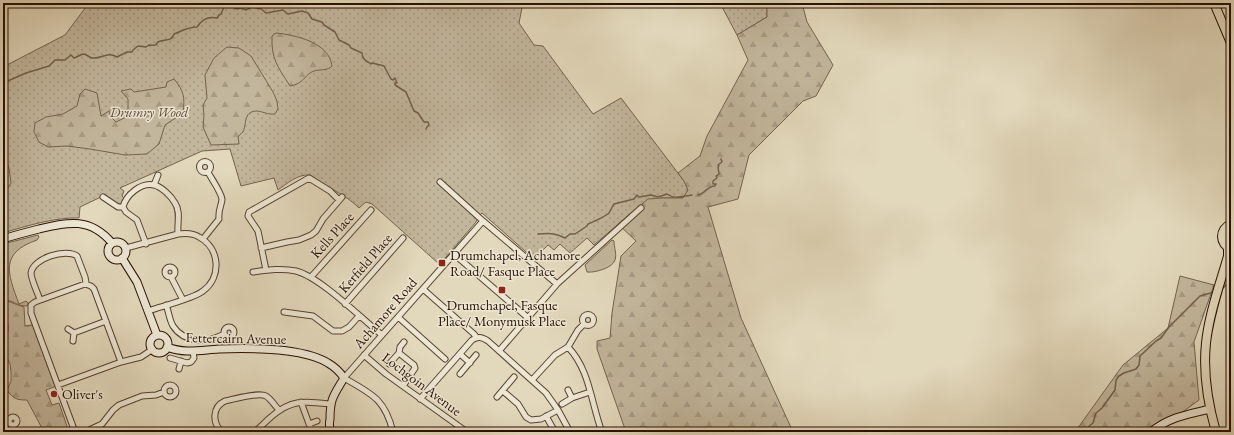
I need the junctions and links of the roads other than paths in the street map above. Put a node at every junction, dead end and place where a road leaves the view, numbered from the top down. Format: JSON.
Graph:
{"nodes":[{"id":1,"x":1214,"y":3,"type":"edge"},
{"id":2,"x":1231,"y":43,"type":"edge"},
{"id":3,"x":208,"y":172,"type":"dead end"},
{"id":4,"x":158,"y":175,"type":"dead end"},
{"id":5,"x":440,"y":182,"type":"dead end"},
{"id":6,"x":154,"y":185,"type":"junction"},
{"id":7,"x":103,"y":197,"type":"dead end"},
{"id":8,"x":123,"y":207,"type":"junction"},
{"id":9,"x":641,"y":208,"type":"dead end"},
{"id":10,"x":371,"y":210,"type":"dead end"},
{"id":11,"x":483,"y":221,"type":"junction"},
{"id":12,"x":1231,"y":224,"type":"edge"},
{"id":13,"x":178,"y":234,"type":"junction"},
{"id":14,"x":403,"y":238,"type":"dead end"},
{"id":15,"x":3,"y":239,"type":"edge"},
{"id":16,"x":203,"y":239,"type":"junction"},
{"id":17,"x":112,"y":243,"type":"junction"},
{"id":18,"x":146,"y":244,"type":"junction"},
{"id":19,"x":126,"y":248,"type":"junction"},
{"id":20,"x":262,"y":248,"type":"junction"},
{"id":21,"x":1230,"y":251,"type":"edge"},
{"id":22,"x":454,"y":254,"type":"junction"},
{"id":23,"x":122,"y":258,"type":"junction"},
{"id":24,"x":266,"y":270,"type":"junction"},
{"id":25,"x":253,"y":272,"type":"dead end"},
{"id":26,"x":171,"y":277,"type":"dead end"},
{"id":27,"x":311,"y":277,"type":"junction"},
{"id":28,"x":86,"y":284,"type":"junction"},
{"id":29,"x":557,"y":284,"type":"junction"},
{"id":30,"x":423,"y":289,"type":"junction"},
{"id":31,"x":40,"y":300,"type":"junction"},
{"id":32,"x":183,"y":300,"type":"junction"},
{"id":33,"x":345,"y":304,"type":"junction"},
{"id":34,"x":166,"y":305,"type":"junction"},
{"id":35,"x":148,"y":310,"type":"junction"},
{"id":36,"x":284,"y":312,"type":"dead end"},
{"id":37,"x":359,"y":316,"type":"junction"},
{"id":38,"x":398,"y":317,"type":"junction"},
{"id":39,"x":527,"y":318,"type":"junction"},
{"id":40,"x":106,"y":321,"type":"junction"},
{"id":41,"x":584,"y":324,"type":"dead end"},
{"id":42,"x":68,"y":328,"type":"dead end"},
{"id":43,"x":74,"y":333,"type":"junction"},
{"id":44,"x":224,"y":334,"type":"dead end"},
{"id":45,"x":157,"y":335,"type":"junction"},
{"id":46,"x":382,"y":335,"type":"junction"},
{"id":47,"x":476,"y":337,"type":"junction"},
{"id":48,"x":73,"y":341,"type":"dead end"},
{"id":49,"x":404,"y":342,"type":"dead end"},
{"id":50,"x":167,"y":347,"type":"junction"},
{"id":51,"x":568,"y":347,"type":"junction"},
{"id":52,"x":153,"y":350,"type":"junction"},
{"id":53,"x":193,"y":351,"type":"junction"},
{"id":54,"x":499,"y":351,"type":"junction"},
{"id":55,"x":399,"y":352,"type":"junction"},
{"id":56,"x":460,"y":354,"type":"junction"},
{"id":57,"x":364,"y":355,"type":"junction"},
{"id":58,"x":476,"y":355,"type":"dead end"},
{"id":59,"x":170,"y":358,"type":"dead end"},
{"id":60,"x":445,"y":359,"type":"dead end"},
{"id":61,"x":181,"y":361,"type":"junction"},
{"id":62,"x":121,"y":362,"type":"junction"},
{"id":63,"x":470,"y":363,"type":"junction"},
{"id":64,"x":389,"y":364,"type":"dead end"},
{"id":65,"x":179,"y":369,"type":"dead end"},
{"id":66,"x":460,"y":374,"type":"dead end"},
{"id":67,"x":514,"y":377,"type":"dead end"},
{"id":68,"x":344,"y":378,"type":"junction"},
{"id":69,"x":532,"y":380,"type":"junction"},
{"id":70,"x":58,"y":385,"type":"junction"},
{"id":71,"x":403,"y":386,"type":"junction"},
{"id":72,"x":568,"y":390,"type":"dead end"},
{"id":73,"x":503,"y":391,"type":"junction"},
{"id":74,"x":164,"y":392,"type":"dead end"},
{"id":75,"x":590,"y":392,"type":"junction"},
{"id":76,"x":497,"y":397,"type":"dead end"},
{"id":77,"x":572,"y":398,"type":"junction"},
{"id":78,"x":420,"y":399,"type":"junction"},
{"id":79,"x":301,"y":402,"type":"junction"},
{"id":80,"x":330,"y":404,"type":"junction"},
{"id":81,"x":562,"y":404,"type":"dead end"},
{"id":82,"x":1210,"y":409,"type":"junction"},
{"id":83,"x":279,"y":410,"type":"junction"},
{"id":84,"x":558,"y":410,"type":"junction"},
{"id":85,"x":546,"y":416,"type":"junction"},
{"id":86,"x":317,"y":421,"type":"dead end"},
{"id":87,"x":9,"y":422,"type":"dead end"},
{"id":88,"x":309,"y":424,"type":"junction"},
{"id":89,"x":3,"y":425,"type":"edge"},
{"id":90,"x":257,"y":431,"type":"edge"},
{"id":91,"x":75,"y":432,"type":"edge"},
{"id":92,"x":85,"y":432,"type":"edge"},
{"id":93,"x":222,"y":432,"type":"edge"},
{"id":94,"x":312,"y":432,"type":"edge"},
{"id":95,"x":331,"y":432,"type":"edge"},
{"id":96,"x":393,"y":432,"type":"edge"},
{"id":97,"x":467,"y":432,"type":"edge"},
{"id":98,"x":555,"y":432,"type":"edge"},
{"id":99,"x":570,"y":432,"type":"edge"},
{"id":100,"x":602,"y":432,"type":"edge"},
{"id":101,"x":1151,"y":432,"type":"edge"},
{"id":102,"x":1216,"y":432,"type":"edge"}],
"edges":[{"from":1,"to":2,"type":"main road"},
{"from":3,"to":16,"type":"street"},
{"from":4,"to":6,"type":"street"},
{"from":5,"to":11,"type":"street"},
{"from":6,"to":8,"type":"street"},
{"from":6,"to":13,"type":"street"},
{"from":7,"to":8,"type":"street"},
{"from":8,"to":18,"type":"street"},
{"from":9,"to":29,"type":"street"},
{"from":10,"to":27,"type":"street","name":"Kells Place"},
{"from":11,"to":22,"type":"street","name":"Achamore Road"},
{"from":11,"to":29,"type":"street"},
{"from":12,"to":21,"type":"main road"},
{"from":13,"to":16,"type":"street"},
{"from":13,"to":18,"type":"street"},
{"from":14,"to":33,"type":"street","name":"Kerfield Place"},
{"from":15,"to":17,"type":"street"},
{"from":16,"to":32,"type":"street"},
{"from":17,"to":19,"type":"street"},
{"from":17,"to":23,"type":"street"},
{"from":18,"to":19,"type":"street"},
{"from":19,"to":23,"type":"street"},
{"from":20,"to":20,"type":"street"},
{"from":20,"to":24,"type":"street"},
{"from":21,"to":82,"type":"main road"},
{"from":22,"to":30,"type":"street","name":"Achamore Road"},
{"from":22,"to":39,"type":"street"},
{"from":23,"to":35,"type":"street"},
{"from":24,"to":25,"type":"street"},
{"from":24,"to":27,"type":"street"},
{"from":26,"to":32,"type":"street"},
{"from":27,"to":33,"type":"street"},
{"from":28,"to":31,"type":"street"},
{"from":28,"to":31,"type":"street"},
{"from":28,"to":40,"type":"street"},
{"from":29,"to":39,"type":"street"},
{"from":30,"to":38,"type":"street","name":"Achamore Road"},
{"from":30,"to":47,"type":"street"},
{"from":31,"to":70,"type":"street"},
{"from":32,"to":34,"type":"street"},
{"from":33,"to":37,"type":"street"},
{"from":34,"to":35,"type":"street"},
{"from":34,"to":44,"type":"street"},
{"from":35,"to":45,"type":"street"},
{"from":36,"to":37,"type":"street"},
{"from":37,"to":46,"type":"street"},
{"from":38,"to":46,"type":"street","name":"Achamore Road"},
{"from":38,"to":60,"type":"street"},
{"from":39,"to":54,"type":"street"},
{"from":40,"to":43,"type":"street"},
{"from":40,"to":62,"type":"street"},
{"from":41,"to":51,"type":"street"},
{"from":42,"to":43,"type":"street"},
{"from":43,"to":48,"type":"street"},
{"from":45,"to":50,"type":"street"},
{"from":45,"to":52,"type":"street"},
{"from":46,"to":57,"type":"street","name":"Achamore Road"},
{"from":47,"to":54,"type":"street"},
{"from":47,"to":56,"type":"street"},
{"from":49,"to":55,"type":"street"},
{"from":50,"to":52,"type":"street"},
{"from":50,"to":53,"type":"street","name":"Fettercairn Avenue"},
{"from":51,"to":69,"type":"street"},
{"from":51,"to":75,"type":"street"},
{"from":52,"to":62,"type":"street"},
{"from":53,"to":61,"type":"street"},
{"from":53,"to":68,"type":"street","name":"Fettercairn Avenue"},
{"from":54,"to":69,"type":"street"},
{"from":55,"to":64,"type":"street"},
{"from":55,"to":71,"type":"street"},
{"from":56,"to":63,"type":"street"},
{"from":56,"to":78,"type":"street"},
{"from":57,"to":68,"type":"street","name":"Achamore Road"},
{"from":57,"to":71,"type":"street","name":"Lochgoin Avenue"},
{"from":58,"to":63,"type":"street"},
{"from":59,"to":61,"type":"street"},
{"from":61,"to":65,"type":"street"},
{"from":62,"to":70,"type":"street"},
{"from":63,"to":66,"type":"street"},
{"from":67,"to":73,"type":"street"},
{"from":68,"to":80,"type":"street","name":"Achamore Road"},
{"from":68,"to":96,"type":"street"},
{"from":69,"to":84,"type":"street"},
{"from":70,"to":91,"type":"street"},
{"from":71,"to":78,"type":"street","name":"Lochgoin Avenue"},
{"from":72,"to":77,"type":"street"},
{"from":73,"to":76,"type":"street"},
{"from":73,"to":85,"type":"street"},
{"from":74,"to":92,"type":"street"},
{"from":75,"to":77,"type":"street"},
{"from":75,"to":100,"type":"street"},
{"from":77,"to":81,"type":"street"},
{"from":78,"to":97,"type":"street","name":"Lochgoin Avenue"},
{"from":79,"to":80,"type":"street"},
{"from":79,"to":83,"type":"street"},
{"from":79,"to":88,"type":"street"},
{"from":80,"to":95,"type":"street","name":"Achamore Road"},
{"from":82,"to":101,"type":"street"},
{"from":82,"to":102,"type":"main road"},
{"from":83,"to":90,"type":"street"},
{"from":83,"to":93,"type":"street"},
{"from":84,"to":85,"type":"street"},
{"from":84,"to":99,"type":"street"},
{"from":85,"to":98,"type":"street"},
{"from":86,"to":88,"type":"street"},
{"from":87,"to":89,"type":"street"},
{"from":88,"to":94,"type":"street"}]}
